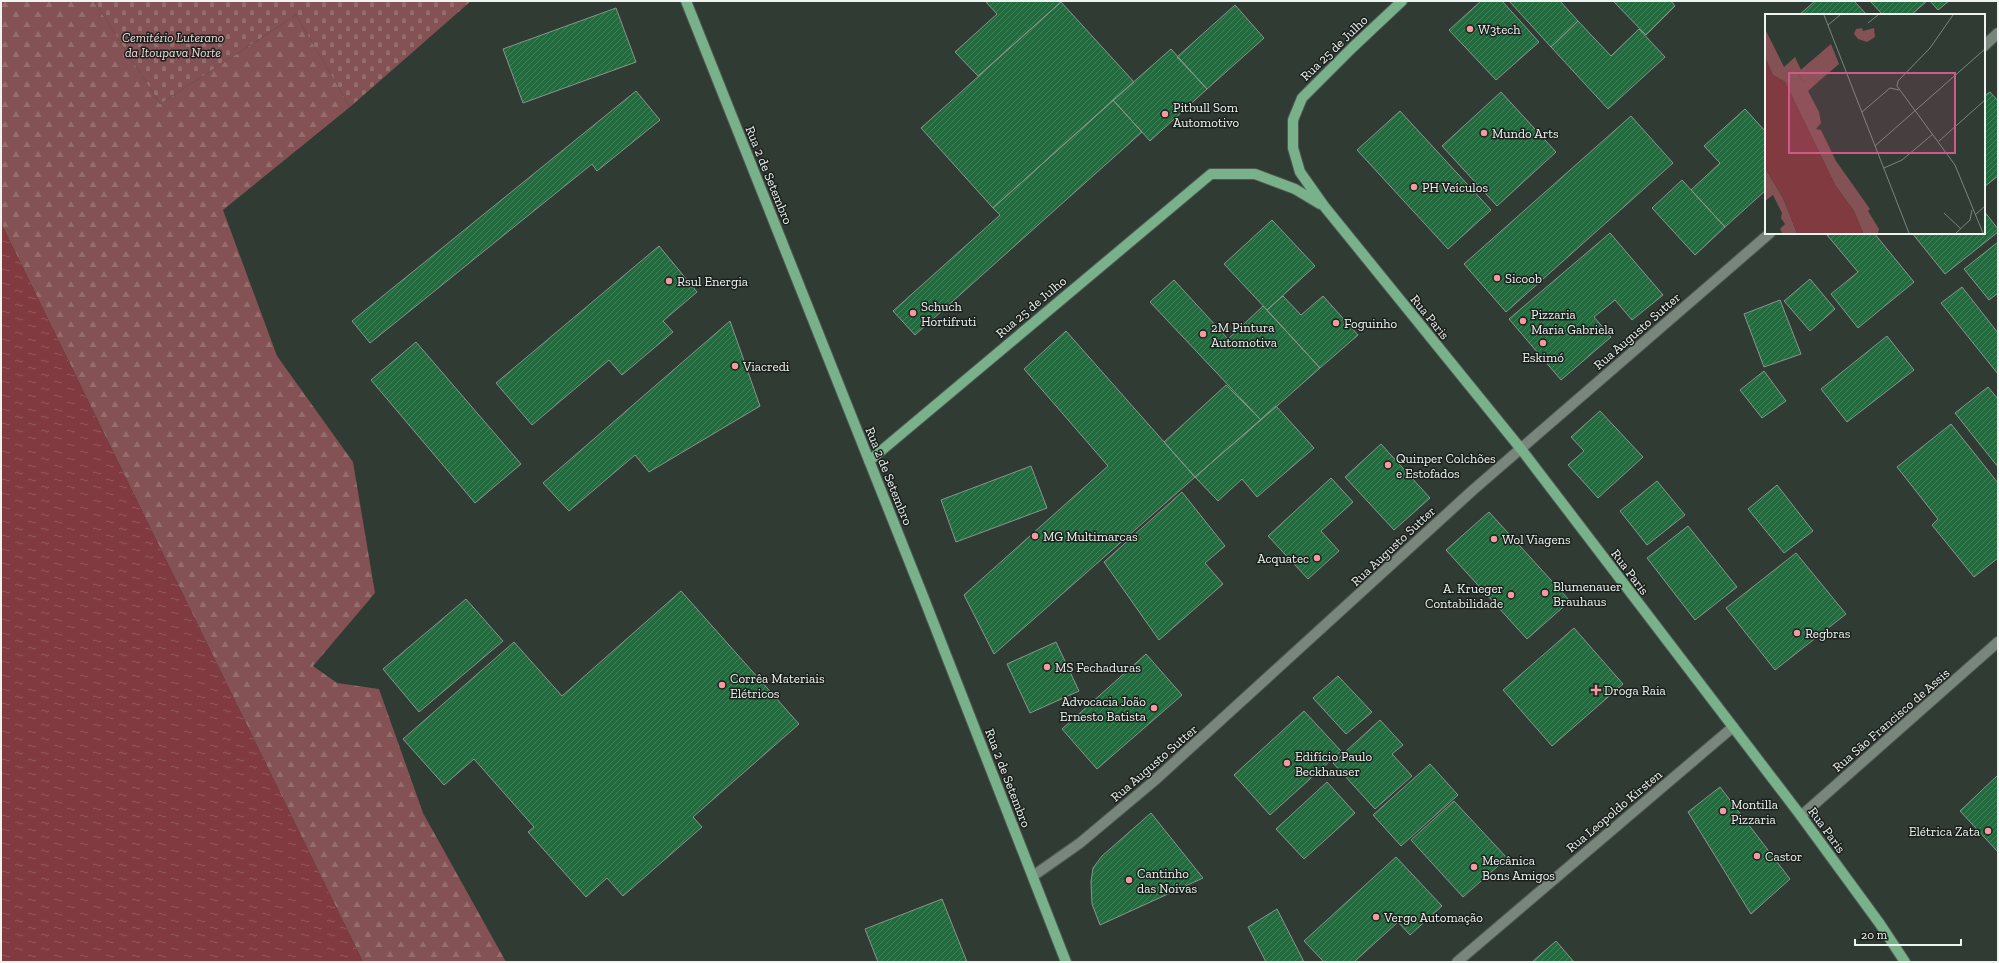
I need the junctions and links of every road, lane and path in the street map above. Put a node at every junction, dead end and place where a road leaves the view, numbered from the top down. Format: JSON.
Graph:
{"nodes":[{"id":1,"x":686,"y":1,"type":"edge"},
{"id":2,"x":1402,"y":1,"type":"edge"},
{"id":3,"x":1998,"y":33,"type":"edge"},
{"id":4,"x":1985,"y":45,"type":"edge"},
{"id":5,"x":1302,"y":98,"type":"joint"},
{"id":6,"x":1211,"y":174,"type":"joint"},
{"id":7,"x":1324,"y":206,"type":"junction"},
{"id":8,"x":1769,"y":234,"type":"edge"},
{"id":9,"x":1521,"y":449,"type":"junction"},
{"id":10,"x":869,"y":461,"type":"junction"},
{"id":11,"x":1998,"y":642,"type":"edge"},
{"id":12,"x":1733,"y":727,"type":"junction"},
{"id":13,"x":1801,"y":816,"type":"junction"},
{"id":14,"x":1033,"y":876,"type":"junction"},
{"id":15,"x":1066,"y":962,"type":"edge"},
{"id":16,"x":1457,"y":962,"type":"edge"},
{"id":17,"x":1905,"y":962,"type":"edge"}],
"edges":[{"from":1,"to":10,"type":"main road","name":"Rua 2 de Setembro"},
{"from":2,"to":5,"type":"main road","name":"Rua 25 de Julho"},
{"from":3,"to":4,"type":"street"},
{"from":5,"to":7,"type":"main road","name":"Rua Paris"},
{"from":6,"to":7,"type":"main road","name":"Rua Paris"},
{"from":6,"to":10,"type":"main road","name":"Rua 25 de Julho"},
{"from":7,"to":9,"type":"main road","name":"Rua Paris"},
{"from":8,"to":9,"type":"street","name":"Rua Augusto Sutter"},
{"from":9,"to":12,"type":"main road","name":"Rua Paris"},
{"from":9,"to":14,"type":"street","name":"Rua Augusto Sutter"},
{"from":10,"to":14,"type":"main road","name":"Rua 2 de Setembro"},
{"from":11,"to":13,"type":"street","name":"Rua São Francisco de Assis"},
{"from":12,"to":13,"type":"main road","name":"Rua Paris"},
{"from":12,"to":16,"type":"street","name":"Rua Leopoldo Kirsten"},
{"from":13,"to":17,"type":"main road","name":"Rua Paris"},
{"from":14,"to":15,"type":"main road","name":"Rua 2 de Setembro"}]}
